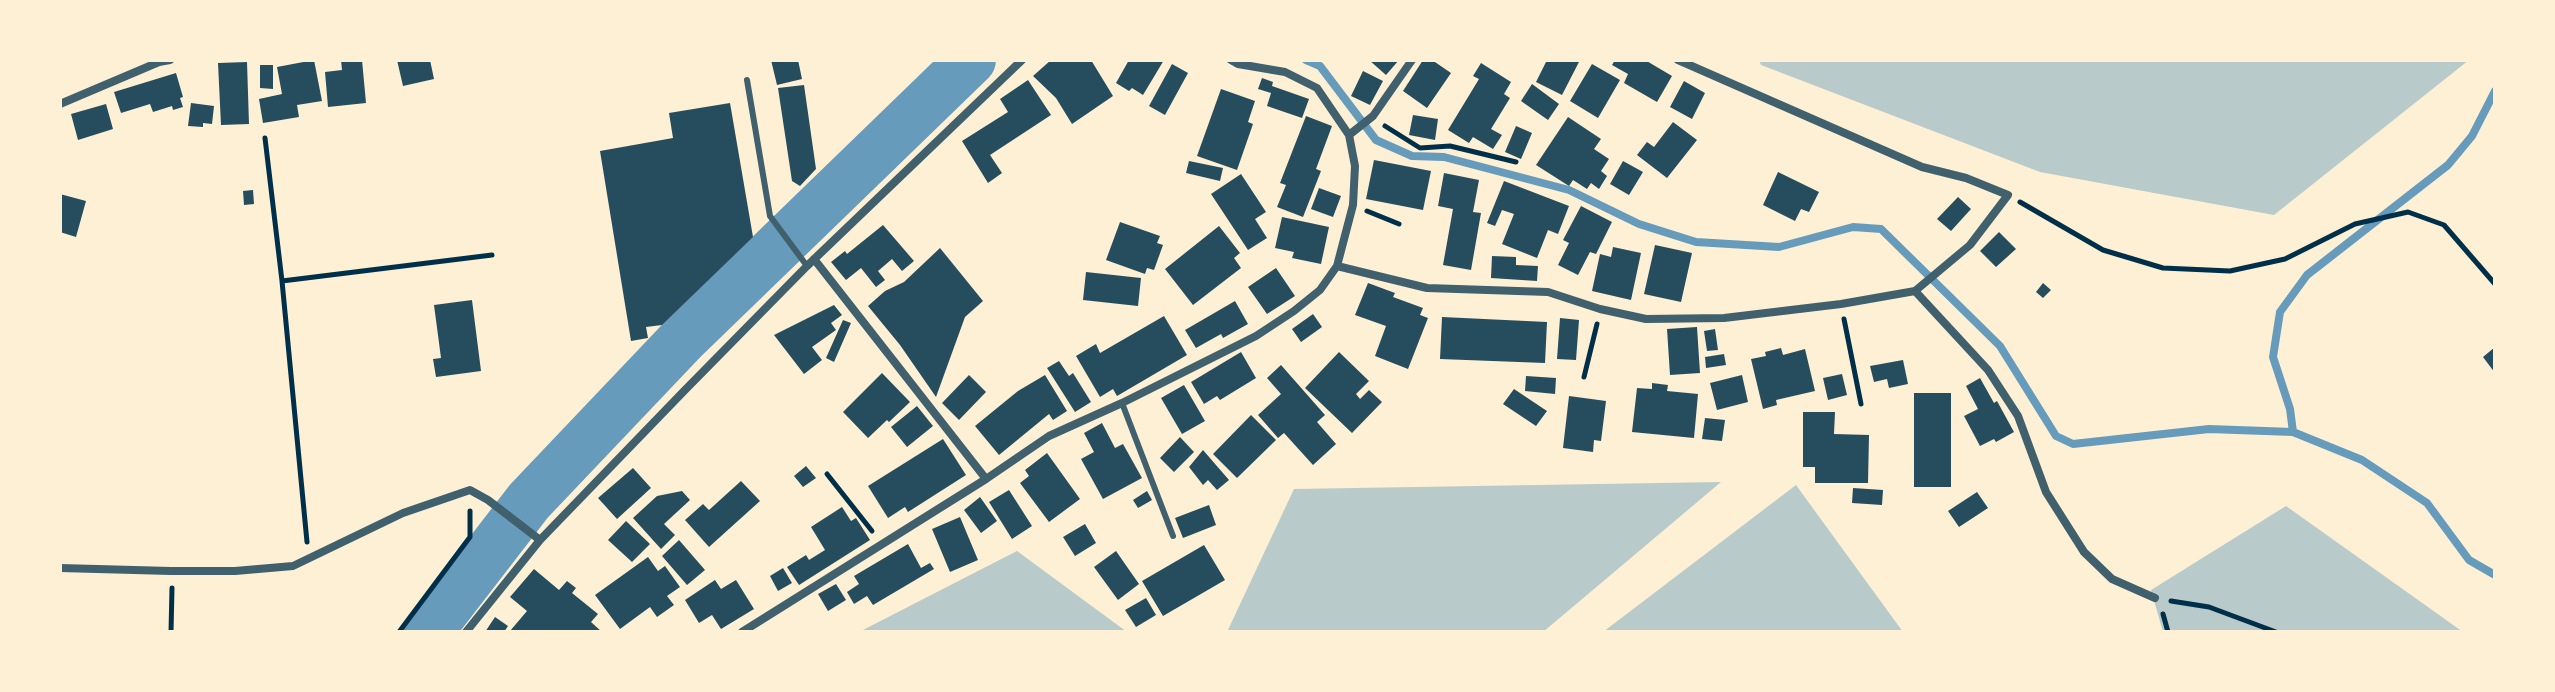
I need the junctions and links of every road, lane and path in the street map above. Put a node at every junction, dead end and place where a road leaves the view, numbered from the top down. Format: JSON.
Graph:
{"nodes":[{"id":1,"x":170,"y":60,"type":"edge"},
{"id":2,"x":1022,"y":60,"type":"edge"},
{"id":3,"x":1231,"y":60,"type":"edge"},
{"id":4,"x":1412,"y":60,"type":"edge"},
{"id":5,"x":1678,"y":60,"type":"edge"},
{"id":6,"x":747,"y":80,"type":"dead end"},
{"id":7,"x":60,"y":104,"type":"edge"},
{"id":8,"x":1373,"y":116,"type":"junction"},
{"id":9,"x":1349,"y":135,"type":"junction"},
{"id":10,"x":265,"y":138,"type":"dead end"},
{"id":11,"x":1516,"y":162,"type":"dead end"},
{"id":12,"x":2008,"y":195,"type":"junction"},
{"id":13,"x":1353,"y":205,"type":"junction"},
{"id":14,"x":1399,"y":224,"type":"dead end"},
{"id":15,"x":492,"y":255,"type":"dead end"},
{"id":16,"x":814,"y":259,"type":"junction"},
{"id":17,"x":807,"y":266,"type":"junction"},
{"id":18,"x":1337,"y":266,"type":"junction"},
{"id":19,"x":282,"y":281,"type":"junction"},
{"id":20,"x":2495,"y":284,"type":"edge"},
{"id":21,"x":1915,"y":291,"type":"junction"},
{"id":22,"x":1841,"y":304,"type":"junction"},
{"id":23,"x":1600,"y":309,"type":"junction"},
{"id":24,"x":1584,"y":377,"type":"dead end"},
{"id":25,"x":1122,"y":403,"type":"junction"},
{"id":26,"x":1861,"y":404,"type":"dead end"},
{"id":27,"x":827,"y":474,"type":"dead end"},
{"id":28,"x":986,"y":479,"type":"junction"},
{"id":29,"x":470,"y":490,"type":"junction"},
{"id":30,"x":1173,"y":536,"type":"dead end"},
{"id":31,"x":540,"y":540,"type":"junction"},
{"id":32,"x":883,"y":544,"type":"junction"},
{"id":33,"x":308,"y":559,"type":"junction"},
{"id":34,"x":60,"y":568,"type":"edge"},
{"id":35,"x":171,"y":571,"type":"junction"},
{"id":36,"x":2155,"y":598,"type":"joint"},
{"id":37,"x":171,"y":632,"type":"edge"},
{"id":38,"x":399,"y":632,"type":"edge"},
{"id":39,"x":466,"y":632,"type":"edge"},
{"id":40,"x":742,"y":632,"type":"edge"},
{"id":41,"x":2276,"y":632,"type":"edge"}],
"edges":[{"from":1,"to":7,"type":"street"},
{"from":2,"to":16,"type":"street"},
{"from":3,"to":9,"type":"street"},
{"from":4,"to":8,"type":"street"},
{"from":5,"to":12,"type":"street"},
{"from":6,"to":17,"type":"lane"},
{"from":8,"to":9,"type":"street"},
{"from":8,"to":11,"type":"path"},
{"from":9,"to":13,"type":"street"},
{"from":10,"to":19,"type":"path"},
{"from":12,"to":20,"type":"path"},
{"from":12,"to":21,"type":"street"},
{"from":13,"to":14,"type":"path"},
{"from":13,"to":18,"type":"street"},
{"from":15,"to":19,"type":"path"},
{"from":16,"to":17,"type":"street"},
{"from":16,"to":28,"type":"street"},
{"from":17,"to":31,"type":"street"},
{"from":18,"to":23,"type":"street"},
{"from":18,"to":25,"type":"street"},
{"from":19,"to":33,"type":"path"},
{"from":21,"to":22,"type":"street"},
{"from":21,"to":36,"type":"street"},
{"from":22,"to":23,"type":"street"},
{"from":22,"to":26,"type":"path"},
{"from":23,"to":24,"type":"path"},
{"from":25,"to":28,"type":"street"},
{"from":25,"to":30,"type":"lane"},
{"from":27,"to":32,"type":"path"},
{"from":28,"to":32,"type":"street"},
{"from":29,"to":31,"type":"street"},
{"from":29,"to":33,"type":"street"},
{"from":29,"to":38,"type":"path"},
{"from":31,"to":39,"type":"street"},
{"from":32,"to":40,"type":"street"},
{"from":33,"to":35,"type":"street"},
{"from":34,"to":35,"type":"street"},
{"from":35,"to":37,"type":"path"},
{"from":36,"to":41,"type":"path"}]}
